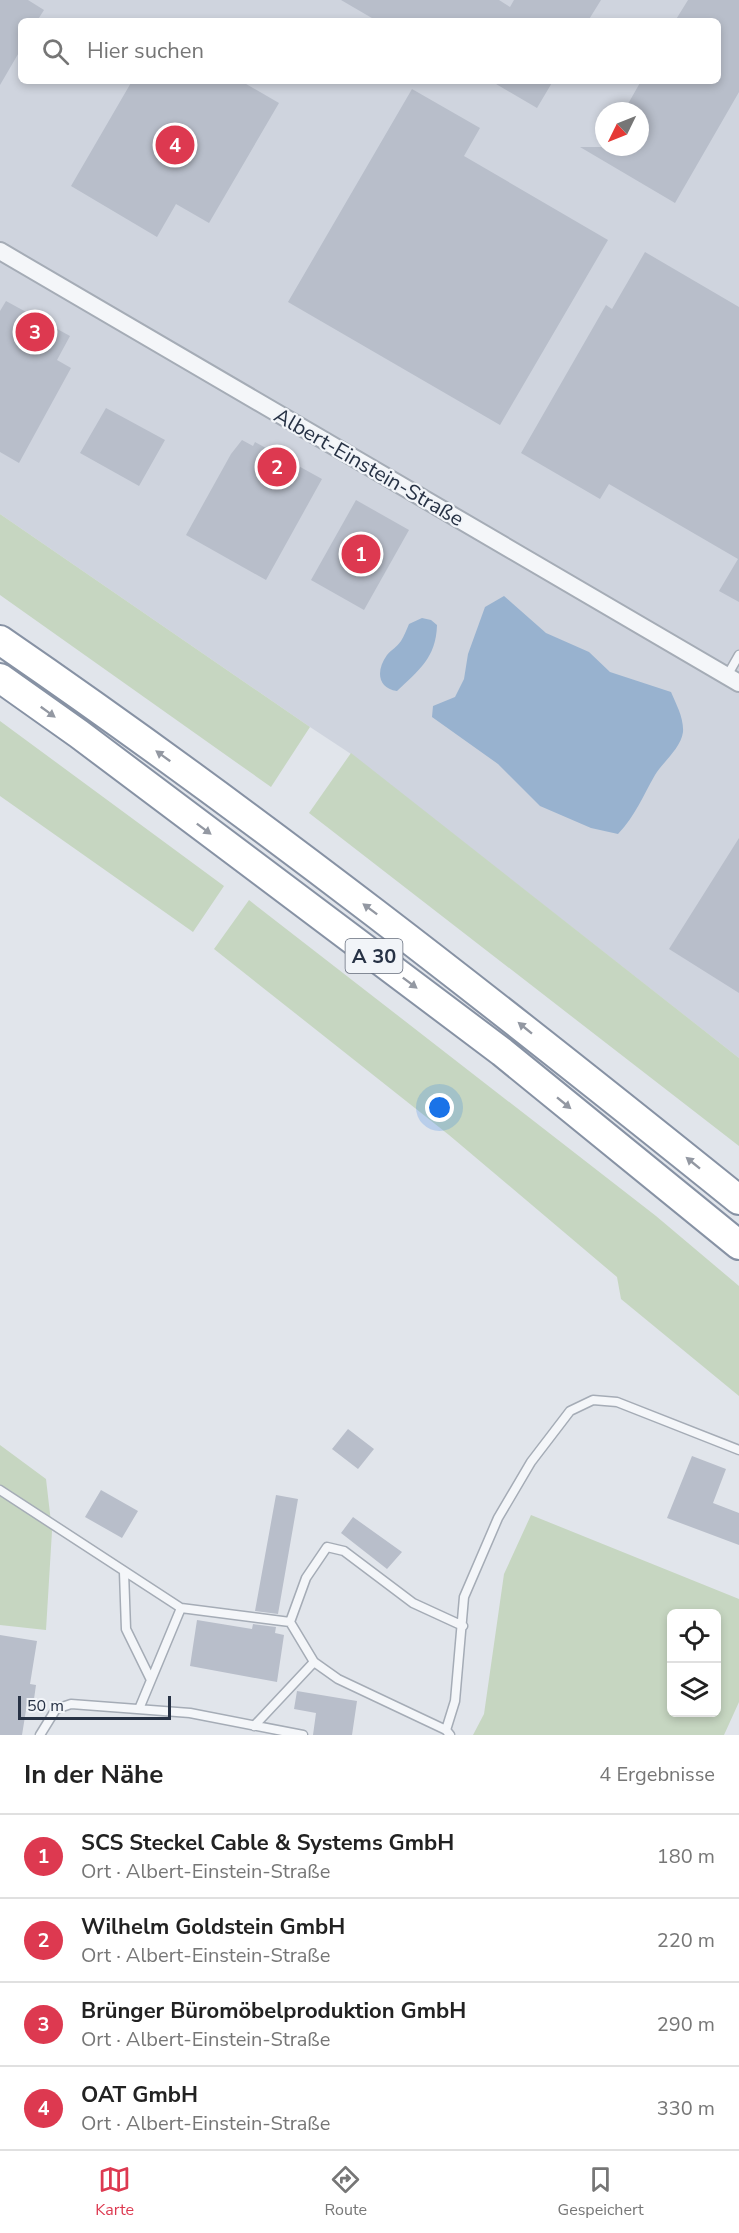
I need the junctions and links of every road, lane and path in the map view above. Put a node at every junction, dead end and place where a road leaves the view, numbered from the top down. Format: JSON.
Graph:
{"nodes":[{"id":1,"x":0,"y":251,"type":"edge"},
{"id":2,"x":0,"y":640,"type":"edge"},
{"id":3,"x":739,"y":655,"type":"edge"},
{"id":4,"x":0,"y":678,"type":"edge"},
{"id":5,"x":733,"y":680,"type":"edge"},
{"id":6,"x":739,"y":1200,"type":"edge"},
{"id":7,"x":739,"y":1245,"type":"edge"},
{"id":8,"x":739,"y":1450,"type":"edge"},
{"id":9,"x":0,"y":1490,"type":"edge"},
{"id":10,"x":124,"y":1572,"type":"junction"},
{"id":11,"x":181,"y":1608,"type":"junction"},
{"id":12,"x":290,"y":1622,"type":"junction"},
{"id":13,"x":463,"y":1626,"type":"junction"},
{"id":14,"x":314,"y":1662,"type":"junction"},
{"id":15,"x":150,"y":1678,"type":"junction"},
{"id":16,"x":139,"y":1709,"type":"junction"},
{"id":17,"x":254,"y":1726,"type":"junction"},
{"id":18,"x":448,"y":1733,"type":"edge"},
{"id":19,"x":40,"y":1735,"type":"edge"},
{"id":20,"x":303,"y":1735,"type":"edge"}],
"edges":[{"from":1,"to":5,"type":"street","name":"Albert-Einstein-Straße"},
{"from":6,"to":2,"type":"highway","number":"A 30","one_way":true},
{"from":3,"to":5,"type":"lane"},
{"from":4,"to":7,"type":"highway","number":"A 30","one_way":true},
{"from":8,"to":13,"type":"lane"},
{"from":9,"to":10,"type":"lane"},
{"from":10,"to":11,"type":"lane"},
{"from":10,"to":15,"type":"lane"},
{"from":11,"to":12,"type":"lane"},
{"from":11,"to":15,"type":"lane"},
{"from":12,"to":13,"type":"lane"},
{"from":12,"to":14,"type":"lane"},
{"from":13,"to":18,"type":"lane"},
{"from":14,"to":17,"type":"lane"},
{"from":14,"to":18,"type":"lane"},
{"from":15,"to":16,"type":"lane"},
{"from":16,"to":17,"type":"lane"},
{"from":16,"to":19,"type":"lane"},
{"from":17,"to":20,"type":"lane"}]}
